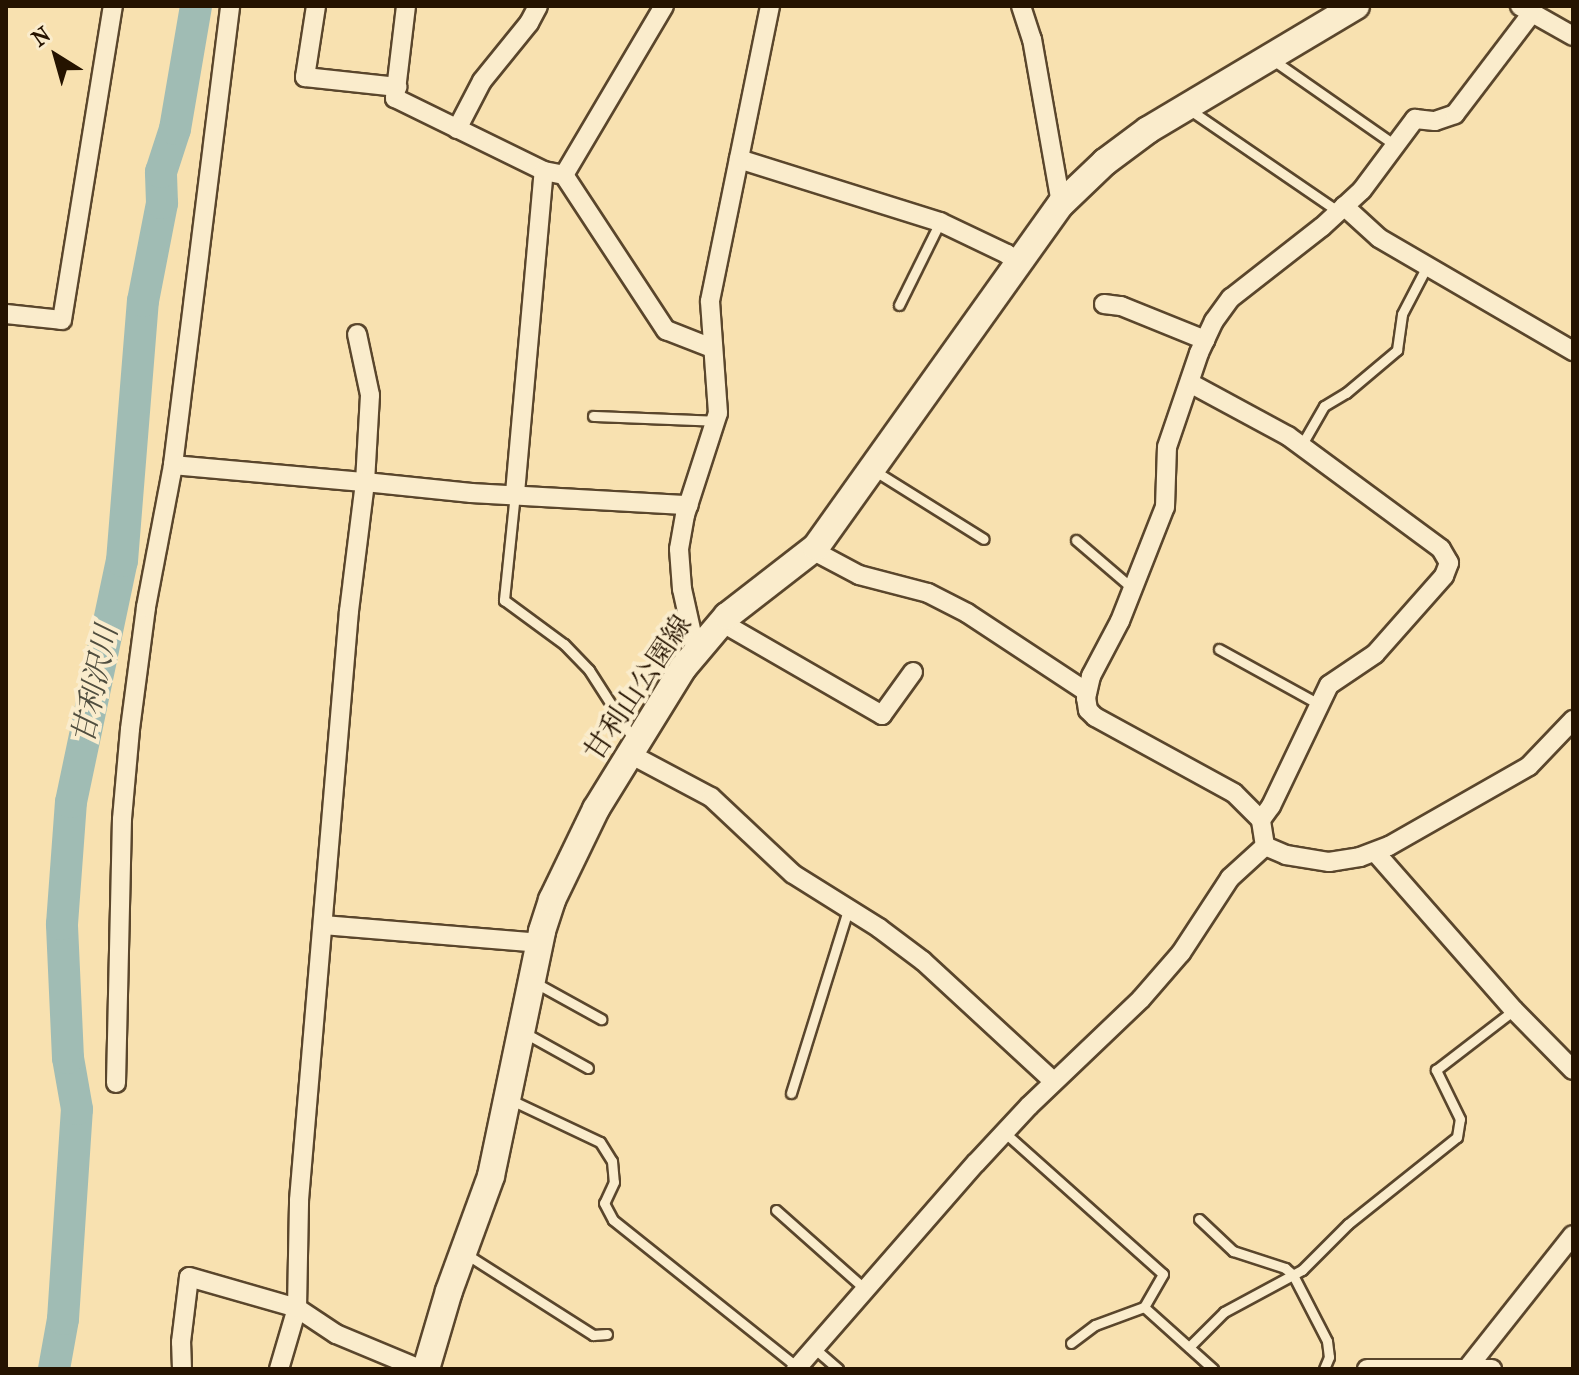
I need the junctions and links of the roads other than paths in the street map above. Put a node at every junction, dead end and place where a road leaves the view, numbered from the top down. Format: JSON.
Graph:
{"nodes":[{"id":1,"x":113,"y":6,"type":"edge"},
{"id":2,"x":230,"y":6,"type":"edge"},
{"id":3,"x":316,"y":6,"type":"edge"},
{"id":4,"x":406,"y":6,"type":"edge"},
{"id":5,"x":538,"y":6,"type":"edge"},
{"id":6,"x":664,"y":6,"type":"edge"},
{"id":7,"x":770,"y":6,"type":"edge"},
{"id":8,"x":1021,"y":6,"type":"edge"},
{"id":9,"x":1356,"y":6,"type":"edge"},
{"id":10,"x":1526,"y":10,"type":"edge"},
{"id":11,"x":1573,"y":36,"type":"edge"},
{"id":12,"x":1271,"y":58,"type":"junction"},
{"id":13,"x":397,"y":87,"type":"junction"},
{"id":14,"x":1184,"y":106,"type":"junction"},
{"id":15,"x":457,"y":129,"type":"junction"},
{"id":16,"x":1395,"y":145,"type":"junction"},
{"id":17,"x":739,"y":159,"type":"junction"},
{"id":18,"x":544,"y":171,"type":"junction"},
{"id":19,"x":564,"y":175,"type":"junction"},
{"id":20,"x":1061,"y":204,"type":"junction"},
{"id":21,"x":1342,"y":209,"type":"junction"},
{"id":22,"x":940,"y":222,"type":"junction"},
{"id":23,"x":1017,"y":263,"type":"junction"},
{"id":24,"x":1427,"y":266,"type":"junction"},
{"id":25,"x":1104,"y":304,"type":"dead end"},
{"id":26,"x":899,"y":305,"type":"dead end"},
{"id":27,"x":6,"y":314,"type":"edge"},
{"id":28,"x":357,"y":334,"type":"dead end"},
{"id":29,"x":1205,"y":340,"type":"junction"},
{"id":30,"x":712,"y":348,"type":"junction"},
{"id":31,"x":1573,"y":351,"type":"edge"},
{"id":32,"x":1190,"y":383,"type":"junction"},
{"id":33,"x":593,"y":416,"type":"dead end"},
{"id":34,"x":716,"y":421,"type":"junction"},
{"id":35,"x":1301,"y":446,"type":"junction"},
{"id":36,"x":173,"y":465,"type":"junction"},
{"id":37,"x":871,"y":469,"type":"junction"},
{"id":38,"x":365,"y":482,"type":"junction"},
{"id":39,"x":515,"y":493,"type":"junction"},
{"id":40,"x":689,"y":505,"type":"junction"},
{"id":41,"x":984,"y":539,"type":"dead end"},
{"id":42,"x":1076,"y":540,"type":"dead end"},
{"id":43,"x":812,"y":550,"type":"junction"},
{"id":44,"x":1132,"y":588,"type":"junction"},
{"id":45,"x":721,"y":622,"type":"junction"},
{"id":46,"x":1219,"y":649,"type":"dead end"},
{"id":47,"x":696,"y":652,"type":"junction"},
{"id":48,"x":913,"y":672,"type":"dead end"},
{"id":49,"x":1087,"y":692,"type":"junction"},
{"id":50,"x":1317,"y":703,"type":"junction"},
{"id":51,"x":1573,"y":720,"type":"edge"},
{"id":52,"x":634,"y":749,"type":"junction"},
{"id":53,"x":1261,"y":820,"type":"junction"},
{"id":54,"x":1265,"y":846,"type":"junction"},
{"id":55,"x":1375,"y":852,"type":"junction"},
{"id":56,"x":848,"y":910,"type":"junction"},
{"id":57,"x":323,"y":925,"type":"junction"},
{"id":58,"x":541,"y":943,"type":"junction"},
{"id":59,"x":533,"y":981,"type":"junction"},
{"id":60,"x":1514,"y":1010,"type":"junction"},
{"id":61,"x":601,"y":1019,"type":"dead end"},
{"id":62,"x":521,"y":1031,"type":"junction"},
{"id":63,"x":588,"y":1068,"type":"dead end"},
{"id":64,"x":1573,"y":1070,"type":"edge"},
{"id":65,"x":1054,"y":1082,"type":"junction"},
{"id":66,"x":116,"y":1083,"type":"dead end"},
{"id":67,"x":791,"y":1093,"type":"dead end"},
{"id":68,"x":506,"y":1097,"type":"junction"},
{"id":69,"x":1004,"y":1132,"type":"junction"},
{"id":70,"x":776,"y":1210,"type":"dead end"},
{"id":71,"x":1199,"y":1219,"type":"dead end"},
{"id":72,"x":1573,"y":1235,"type":"edge"},
{"id":73,"x":464,"y":1253,"type":"junction"},
{"id":74,"x":1293,"y":1275,"type":"junction"},
{"id":75,"x":864,"y":1288,"type":"junction"},
{"id":76,"x":1144,"y":1307,"type":"junction"},
{"id":77,"x":297,"y":1308,"type":"junction"},
{"id":78,"x":607,"y":1334,"type":"dead end"},
{"id":79,"x":1071,"y":1343,"type":"dead end"},
{"id":80,"x":1189,"y":1347,"type":"junction"},
{"id":81,"x":814,"y":1348,"type":"junction"},
{"id":82,"x":1469,"y":1366,"type":"junction"},
{"id":83,"x":796,"y":1368,"type":"edge"},
{"id":84,"x":182,"y":1369,"type":"edge"},
{"id":85,"x":279,"y":1369,"type":"edge"},
{"id":86,"x":423,"y":1369,"type":"edge"},
{"id":87,"x":838,"y":1369,"type":"edge"},
{"id":88,"x":1213,"y":1369,"type":"edge"},
{"id":89,"x":1324,"y":1369,"type":"edge"},
{"id":90,"x":1367,"y":1369,"type":"edge"},
{"id":91,"x":1492,"y":1369,"type":"edge"}],
"edges":[{"from":1,"to":27,"type":"street"},
{"from":2,"to":36,"type":"street"},
{"from":3,"to":13,"type":"street"},
{"from":4,"to":13,"type":"street"},
{"from":5,"to":15,"type":"street"},
{"from":6,"to":19,"type":"street"},
{"from":7,"to":17,"type":"street"},
{"from":8,"to":20,"type":"street"},
{"from":9,"to":12,"type":"main road","name":"甘利山公園線"},
{"from":10,"to":11,"type":"street"},
{"from":10,"to":16,"type":"street"},
{"from":12,"to":14,"type":"main road","name":"甘利山公園線"},
{"from":12,"to":16,"type":"lane"},
{"from":13,"to":15,"type":"street"},
{"from":14,"to":20,"type":"main road","name":"甘利山公園線"},
{"from":14,"to":21,"type":"lane"},
{"from":15,"to":18,"type":"street"},
{"from":16,"to":21,"type":"street"},
{"from":17,"to":22,"type":"street"},
{"from":17,"to":30,"type":"street"},
{"from":18,"to":19,"type":"street"},
{"from":18,"to":39,"type":"street"},
{"from":19,"to":30,"type":"street"},
{"from":20,"to":23,"type":"main road","name":"甘利山公園線"},
{"from":21,"to":24,"type":"street"},
{"from":21,"to":29,"type":"street"},
{"from":22,"to":23,"type":"street"},
{"from":22,"to":26,"type":"lane"},
{"from":23,"to":37,"type":"main road","name":"甘利山公園線"},
{"from":24,"to":31,"type":"street"},
{"from":24,"to":35,"type":"lane"},
{"from":25,"to":29,"type":"street"},
{"from":28,"to":38,"type":"street"},
{"from":29,"to":32,"type":"street"},
{"from":30,"to":34,"type":"street"},
{"from":32,"to":35,"type":"street"},
{"from":32,"to":44,"type":"street"},
{"from":33,"to":34,"type":"lane"},
{"from":34,"to":40,"type":"street"},
{"from":35,"to":50,"type":"street"},
{"from":36,"to":38,"type":"street"},
{"from":36,"to":66,"type":"street"},
{"from":37,"to":41,"type":"lane"},
{"from":37,"to":43,"type":"main road","name":"甘利山公園線"},
{"from":38,"to":39,"type":"street"},
{"from":38,"to":57,"type":"street"},
{"from":39,"to":40,"type":"street"},
{"from":39,"to":52,"type":"lane"},
{"from":40,"to":47,"type":"street"},
{"from":42,"to":44,"type":"lane"},
{"from":43,"to":45,"type":"main road","name":"甘利山公園線"},
{"from":43,"to":49,"type":"street"},
{"from":44,"to":49,"type":"street"},
{"from":45,"to":47,"type":"main road","name":"甘利山公園線"},
{"from":45,"to":48,"type":"street"},
{"from":46,"to":50,"type":"lane"},
{"from":47,"to":52,"type":"main road","name":"甘利山公園線"},
{"from":49,"to":53,"type":"street"},
{"from":50,"to":53,"type":"street"},
{"from":51,"to":55,"type":"street"},
{"from":52,"to":56,"type":"street"},
{"from":52,"to":58,"type":"main road","name":"甘利山公園線"},
{"from":53,"to":54,"type":"street"},
{"from":54,"to":55,"type":"street"},
{"from":54,"to":65,"type":"street"},
{"from":55,"to":60,"type":"street"},
{"from":56,"to":65,"type":"street"},
{"from":56,"to":67,"type":"lane"},
{"from":57,"to":58,"type":"street"},
{"from":57,"to":77,"type":"street"},
{"from":58,"to":59,"type":"main road","name":"甘利山公園線"},
{"from":59,"to":61,"type":"lane"},
{"from":59,"to":62,"type":"main road","name":"甘利山公園線"},
{"from":60,"to":64,"type":"street"},
{"from":60,"to":74,"type":"lane"},
{"from":62,"to":63,"type":"lane"},
{"from":62,"to":68,"type":"main road","name":"甘利山公園線"},
{"from":65,"to":69,"type":"street"},
{"from":68,"to":73,"type":"main road","name":"甘利山公園線"},
{"from":68,"to":83,"type":"lane"},
{"from":69,"to":75,"type":"street"},
{"from":69,"to":76,"type":"lane"},
{"from":70,"to":75,"type":"lane"},
{"from":71,"to":74,"type":"lane"},
{"from":72,"to":82,"type":"street"},
{"from":73,"to":78,"type":"lane"},
{"from":73,"to":86,"type":"main road","name":"甘利山公園線"},
{"from":74,"to":80,"type":"lane"},
{"from":74,"to":89,"type":"lane"},
{"from":75,"to":81,"type":"street"},
{"from":76,"to":79,"type":"lane"},
{"from":76,"to":80,"type":"lane"},
{"from":77,"to":84,"type":"street"},
{"from":77,"to":85,"type":"street"},
{"from":77,"to":86,"type":"street"},
{"from":80,"to":88,"type":"lane"},
{"from":81,"to":83,"type":"street"},
{"from":81,"to":87,"type":"lane"},
{"from":82,"to":90,"type":"street"},
{"from":82,"to":91,"type":"street"}]}
